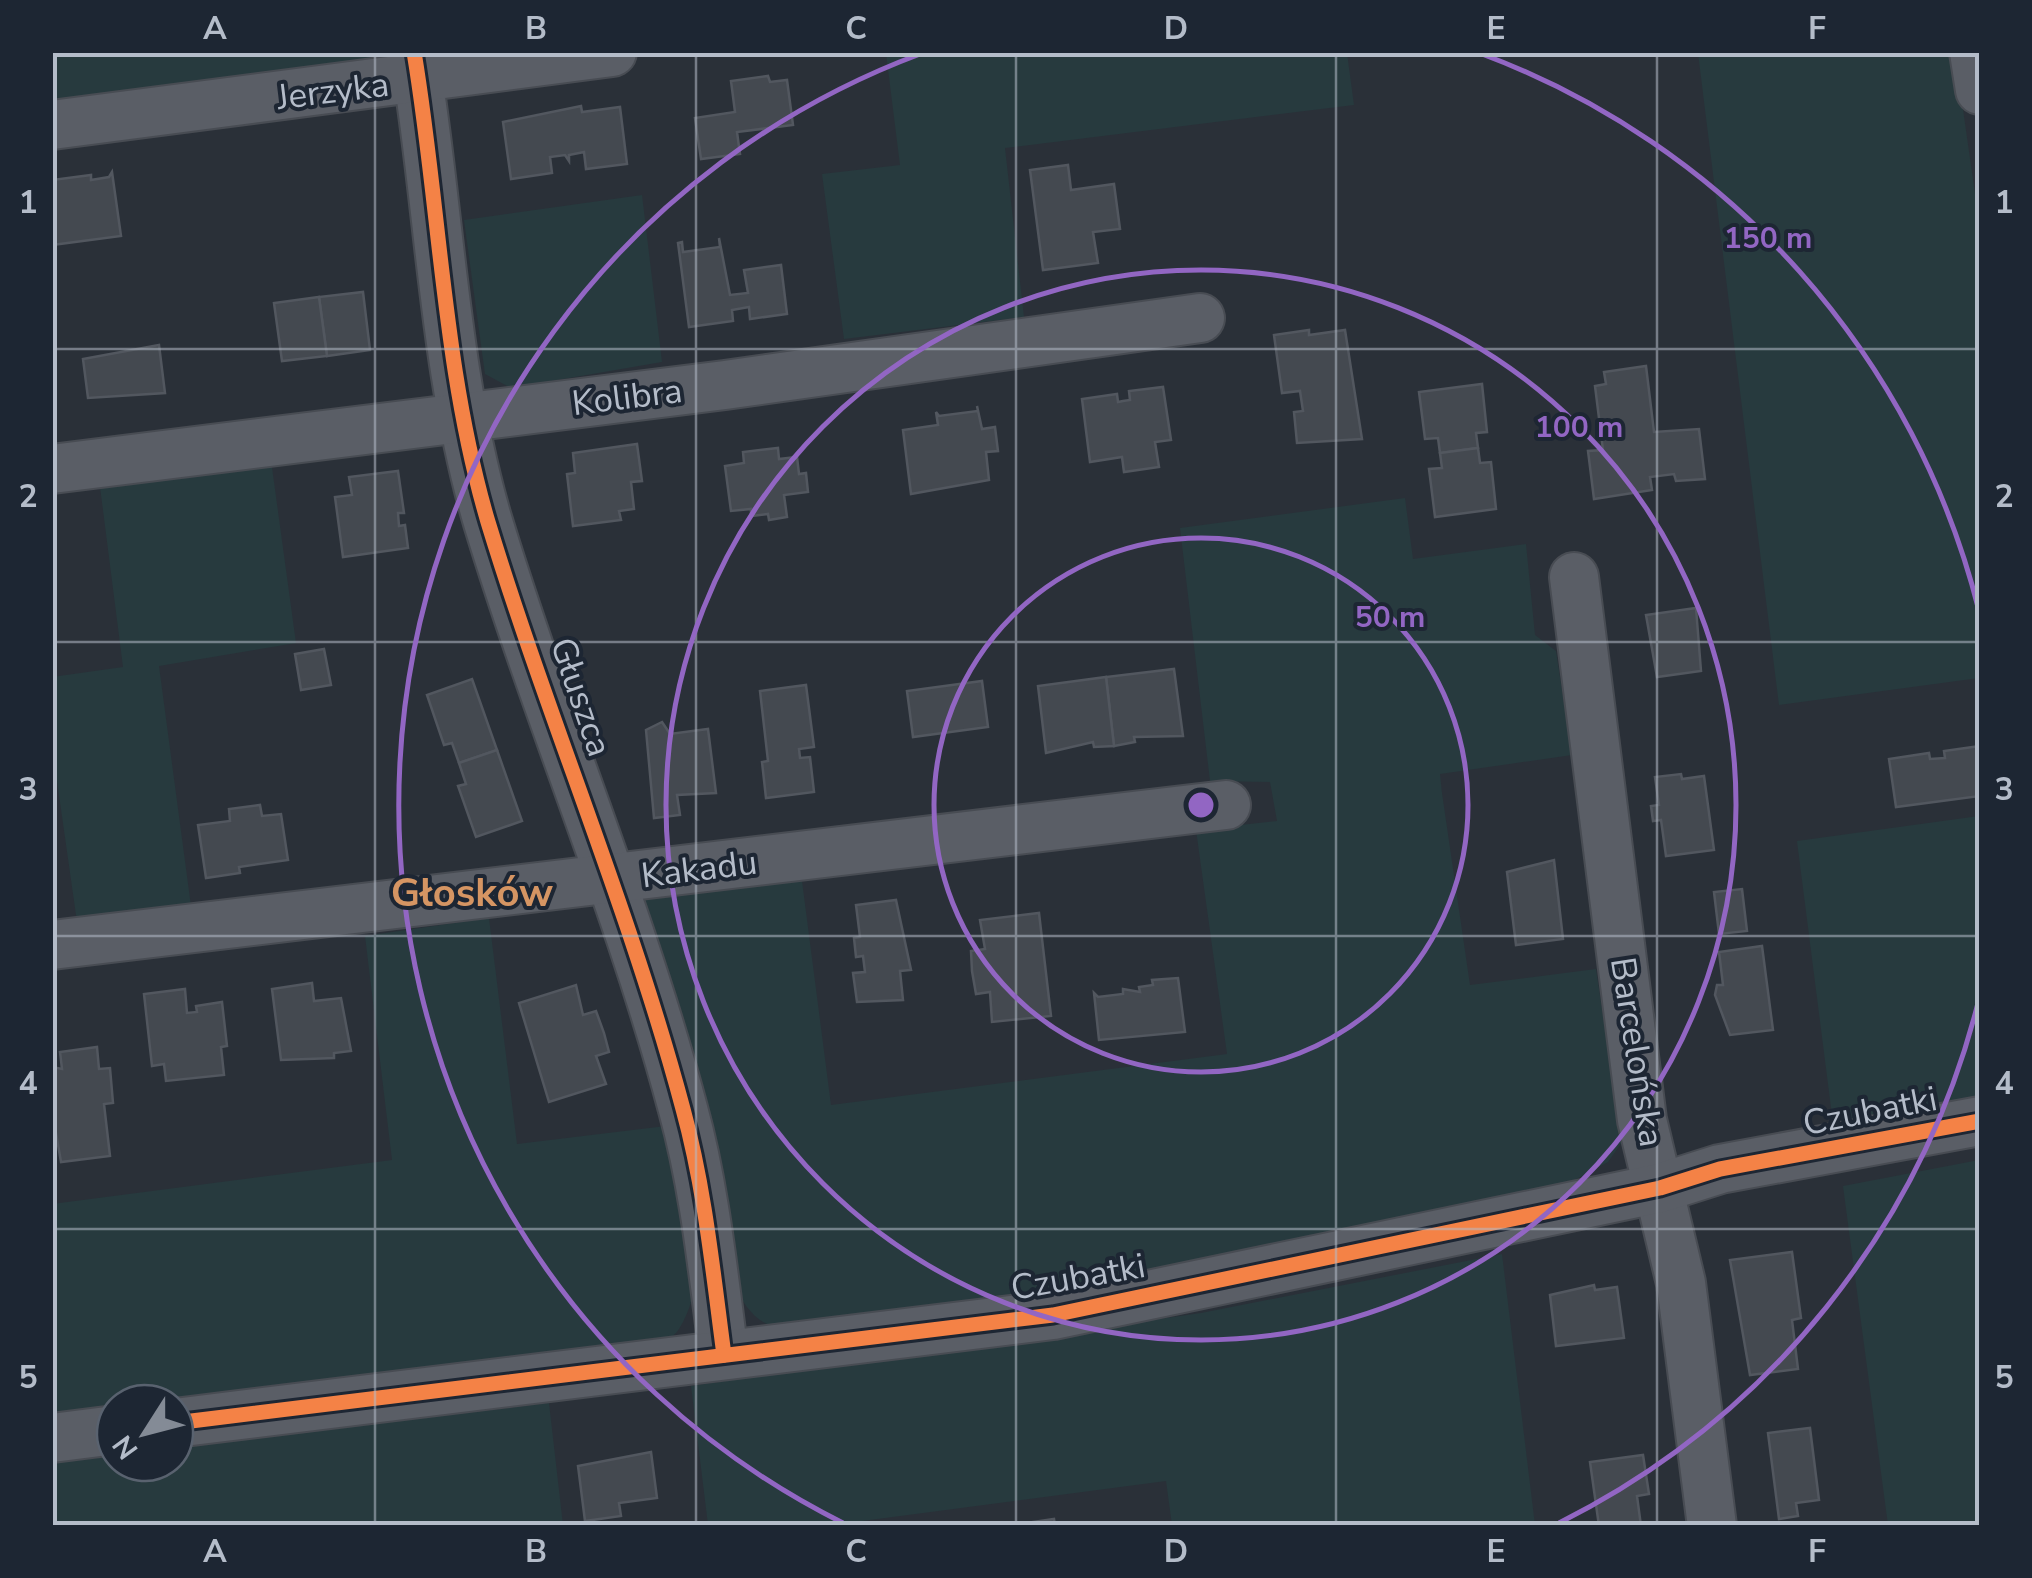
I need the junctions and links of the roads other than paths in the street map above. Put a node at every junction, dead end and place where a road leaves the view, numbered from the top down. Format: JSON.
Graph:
{"nodes":[{"id":1,"x":612,"y":52,"type":"edge"},
{"id":2,"x":1974,"y":52,"type":"edge"},
{"id":3,"x":416,"y":67,"type":"edge"},
{"id":4,"x":1980,"y":90,"type":"edge"},
{"id":5,"x":52,"y":125,"type":"edge"},
{"id":6,"x":1200,"y":318,"type":"dead end"},
{"id":7,"x":463,"y":416,"type":"junction"},
{"id":8,"x":52,"y":469,"type":"edge"},
{"id":9,"x":1574,"y":577,"type":"dead end"},
{"id":10,"x":1226,"y":805,"type":"dead end"},
{"id":11,"x":612,"y":880,"type":"junction"},
{"id":12,"x":52,"y":944,"type":"edge"},
{"id":13,"x":1980,"y":1121,"type":"edge"},
{"id":14,"x":1660,"y":1188,"type":"junction"},
{"id":15,"x":724,"y":1354,"type":"junction"},
{"id":16,"x":195,"y":1420,"type":"edge"},
{"id":17,"x":95,"y":1433,"type":"edge"},
{"id":18,"x":52,"y":1438,"type":"edge"},
{"id":19,"x":1712,"y":1526,"type":"edge"}],
"edges":[{"from":1,"to":3,"type":"street","name":"Jerzyka"},
{"from":2,"to":4,"type":"street"},
{"from":3,"to":5,"type":"street","name":"Jerzyka"},
{"from":3,"to":7,"type":"street","name":"Głuszca"},
{"from":6,"to":7,"type":"street","name":"Kolibra"},
{"from":7,"to":8,"type":"street","name":"Kolibra"},
{"from":7,"to":11,"type":"street","name":"Głuszca"},
{"from":9,"to":14,"type":"street","name":"Barcelońska"},
{"from":10,"to":11,"type":"street","name":"Kakadu"},
{"from":11,"to":12,"type":"street","name":"Kakadu"},
{"from":11,"to":15,"type":"street","name":"Głuszca"},
{"from":13,"to":14,"type":"street","name":"Czubatki"},
{"from":14,"to":15,"type":"street","name":"Czubatki"},
{"from":14,"to":19,"type":"street","name":"Barcelońska"},
{"from":15,"to":16,"type":"street","name":"Czubatki"},
{"from":17,"to":18,"type":"street"}]}
